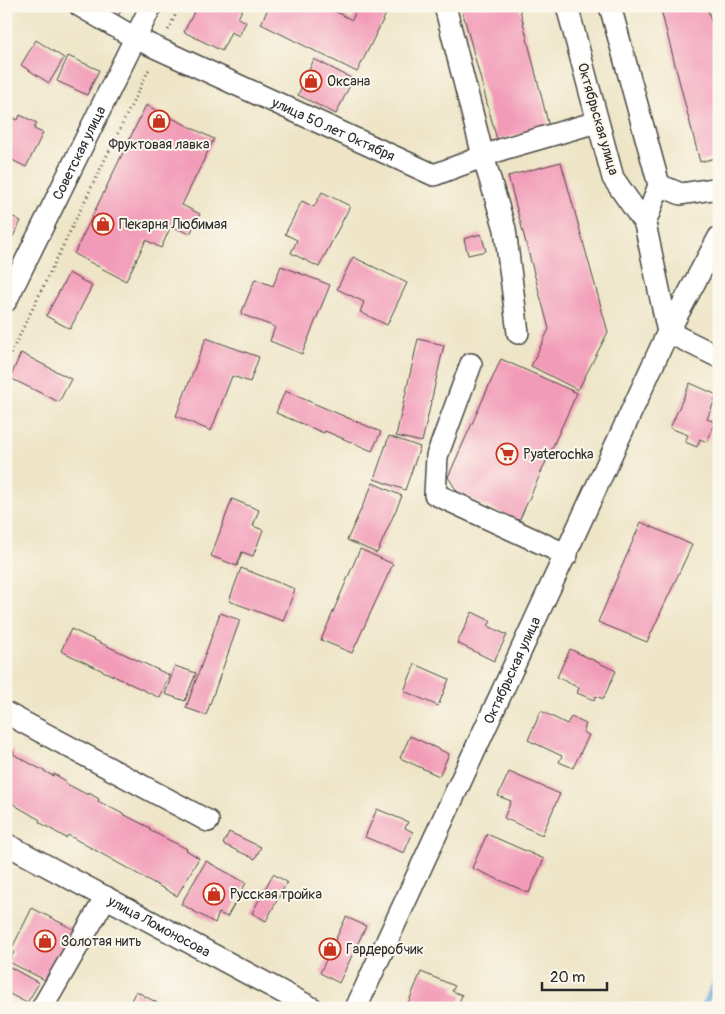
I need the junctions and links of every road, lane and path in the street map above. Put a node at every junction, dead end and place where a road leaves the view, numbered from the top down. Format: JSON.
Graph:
{"nodes":[{"id":1,"x":80,"y":6,"type":"edge"},
{"id":2,"x":151,"y":6,"type":"edge"},
{"id":3,"x":180,"y":6,"type":"edge"},
{"id":4,"x":445,"y":6,"type":"edge"},
{"id":5,"x":567,"y":6,"type":"edge"},
{"id":6,"x":610,"y":6,"type":"edge"},
{"id":7,"x":136,"y":38,"type":"junction"},
{"id":8,"x":159,"y":48,"type":"junction"},
{"id":9,"x":597,"y":122,"type":"junction"},
{"id":10,"x":483,"y":156,"type":"junction"},
{"id":11,"x":659,"y":185,"type":"junction"},
{"id":12,"x":719,"y":188,"type":"edge"},
{"id":13,"x":645,"y":224,"type":"junction"},
{"id":14,"x":719,"y":236,"type":"edge"},
{"id":15,"x":13,"y":270,"type":"edge"},
{"id":16,"x":6,"y":301,"type":"edge"},
{"id":17,"x":668,"y":332,"type":"junction"},
{"id":18,"x":518,"y":333,"type":"dead end"},
{"id":19,"x":719,"y":357,"type":"edge"},
{"id":20,"x":6,"y":363,"type":"edge"},
{"id":21,"x":471,"y":364,"type":"dead end"},
{"id":22,"x":566,"y":555,"type":"junction"},
{"id":23,"x":6,"y":713,"type":"edge"},
{"id":24,"x":208,"y":821,"type":"dead end"},
{"id":25,"x":6,"y":844,"type":"edge"},
{"id":26,"x":106,"y":897,"type":"junction"},
{"id":27,"x":42,"y":1008,"type":"edge"},
{"id":28,"x":312,"y":1008,"type":"edge"},
{"id":29,"x":356,"y":1008,"type":"edge"}],
"edges":[{"from":1,"to":7,"type":"street","name":"улица 50 лет Октября"},
{"from":2,"to":7,"type":"street","name":"Советская улица"},
{"from":3,"to":8,"type":"path"},
{"from":4,"to":10,"type":"street"},
{"from":5,"to":9,"type":"street","name":"Октябрьская улица"},
{"from":6,"to":11,"type":"street"},
{"from":7,"to":8,"type":"street","name":"улица 50 лет Октября"},
{"from":7,"to":15,"type":"street","name":"Советская улица"},
{"from":8,"to":10,"type":"street","name":"улица 50 лет Октября"},
{"from":8,"to":20,"type":"path"},
{"from":9,"to":10,"type":"street","name":"улица 50 лет Октября"},
{"from":9,"to":13,"type":"street","name":"Октябрьская улица"},
{"from":10,"to":18,"type":"street"},
{"from":11,"to":12,"type":"street"},
{"from":11,"to":13,"type":"street"},
{"from":13,"to":17,"type":"street","name":"Октябрьская улица"},
{"from":14,"to":17,"type":"street","name":"Октябрьская улица"},
{"from":15,"to":16,"type":"street","name":"Советская улица"},
{"from":17,"to":19,"type":"street"},
{"from":17,"to":22,"type":"street","name":"Октябрьская улица"},
{"from":21,"to":22,"type":"street"},
{"from":22,"to":29,"type":"street","name":"Октябрьская улица"},
{"from":23,"to":24,"type":"street"},
{"from":25,"to":26,"type":"street","name":"улица Ломоносова"},
{"from":26,"to":27,"type":"street"},
{"from":26,"to":28,"type":"street","name":"улица Ломоносова"}]}
